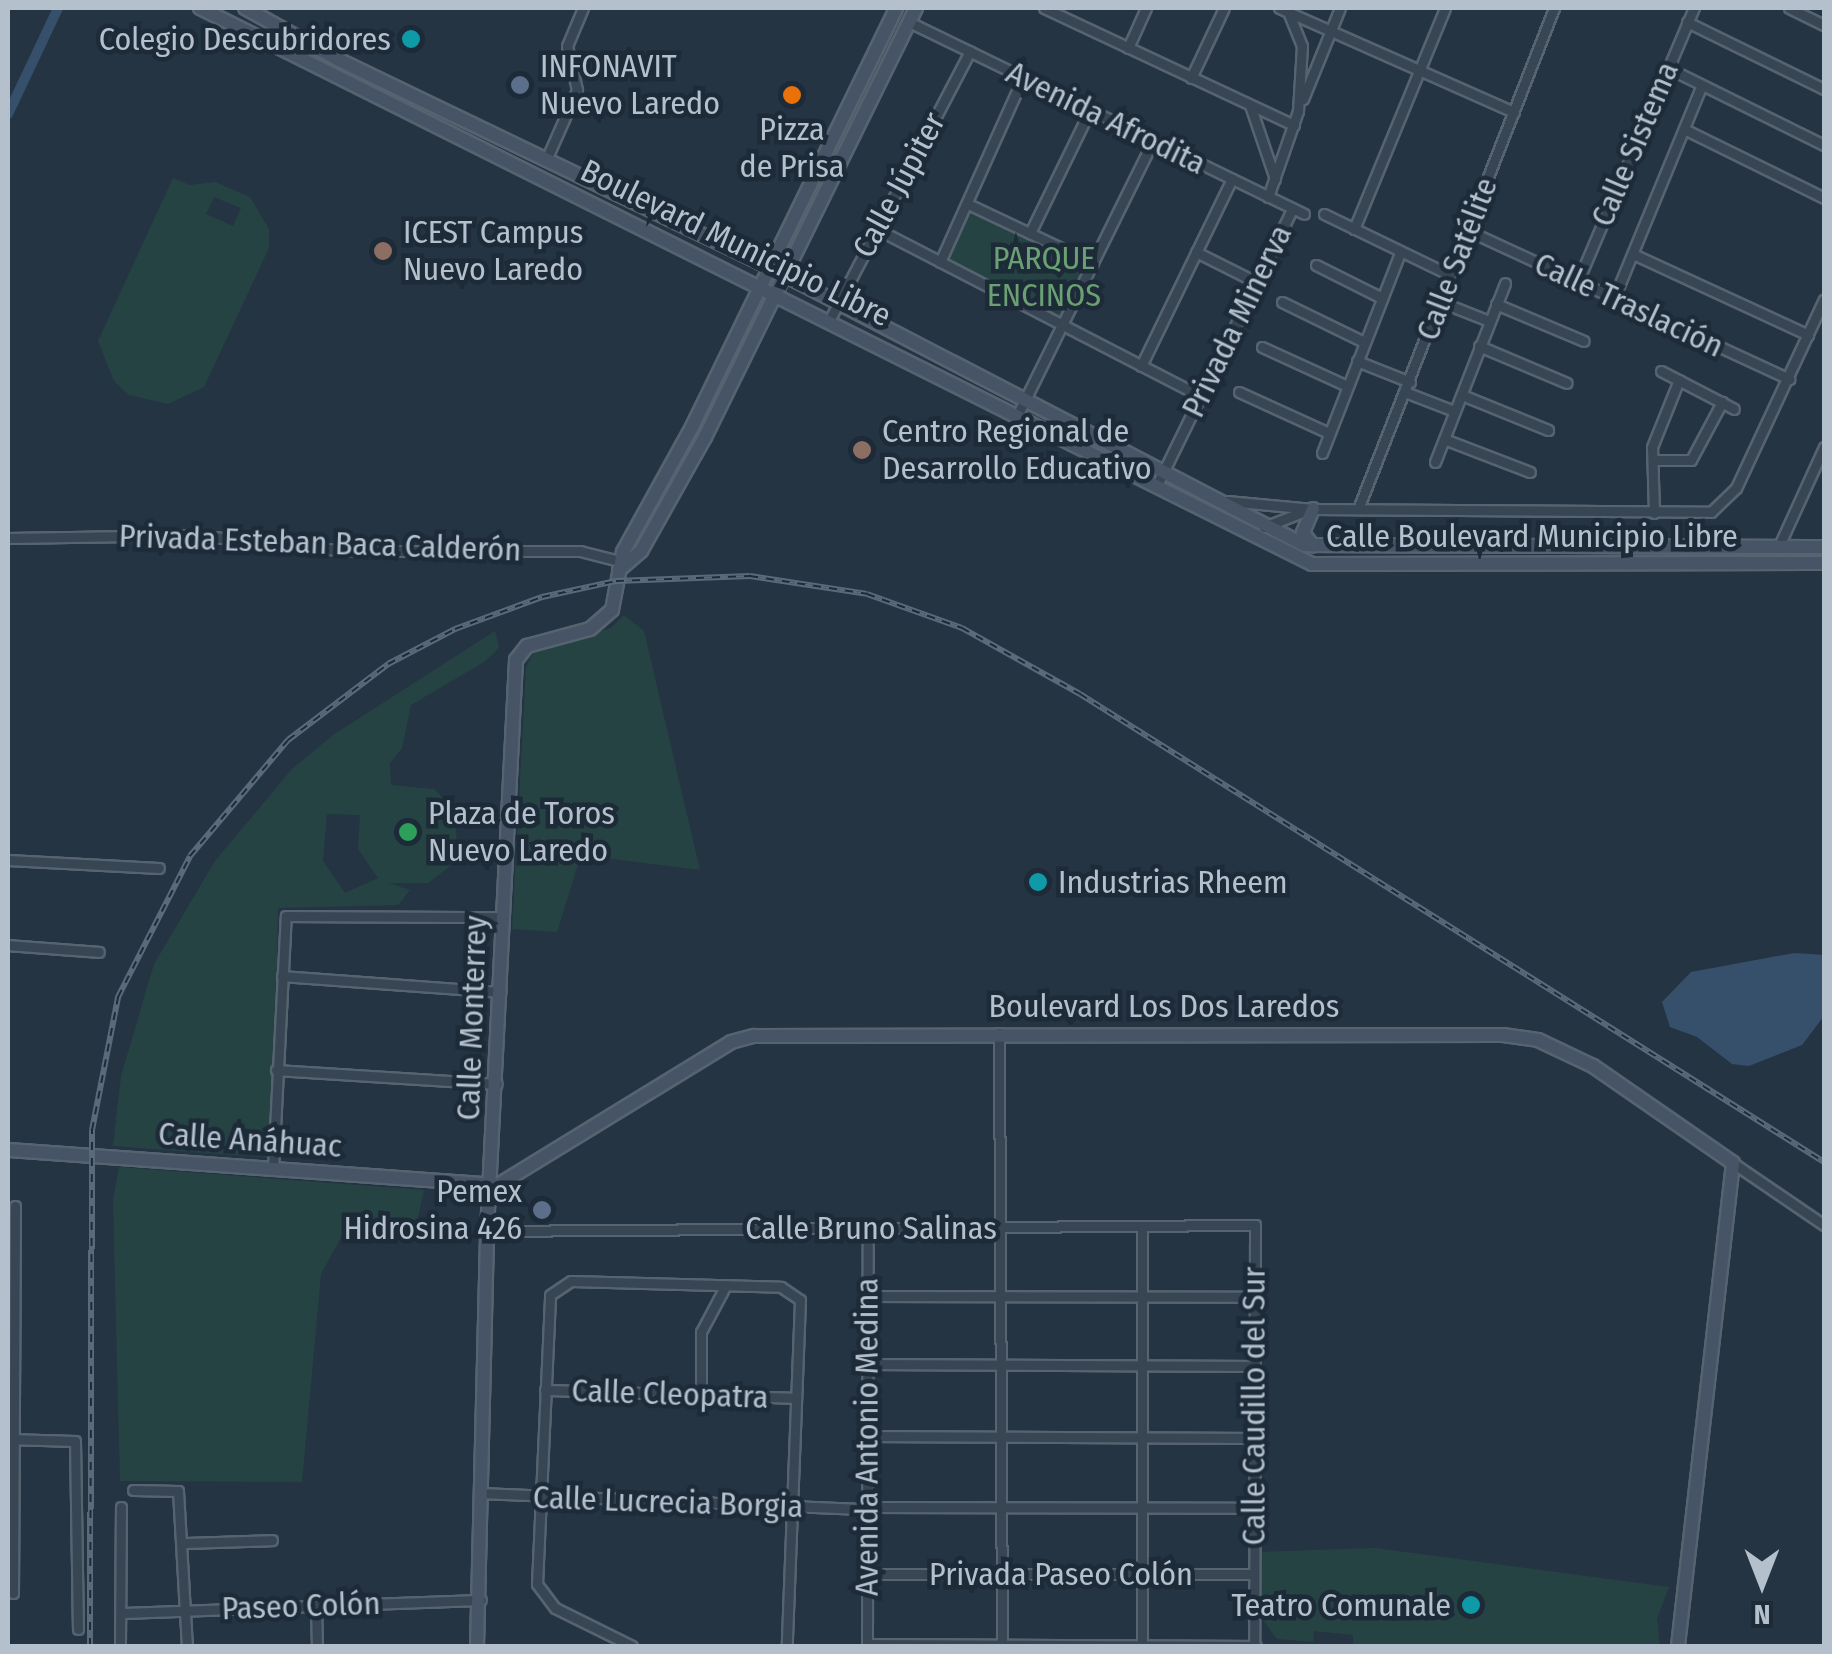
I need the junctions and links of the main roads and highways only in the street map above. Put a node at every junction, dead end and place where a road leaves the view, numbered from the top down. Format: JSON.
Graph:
{"nodes":[{"id":1,"x":200,"y":8,"type":"edge"},
{"id":2,"x":245,"y":8,"type":"edge"},
{"id":3,"x":896,"y":8,"type":"edge"},
{"id":4,"x":916,"y":8,"type":"edge"},
{"id":5,"x":300,"y":40,"type":"junction"},
{"id":6,"x":291,"y":56,"type":"junction"},
{"id":7,"x":499,"y":137,"type":"junction"},
{"id":8,"x":492,"y":154,"type":"junction"},
{"id":9,"x":606,"y":188,"type":"junction"},
{"id":10,"x":597,"y":205,"type":"junction"},
{"id":11,"x":767,"y":266,"type":"junction"},
{"id":12,"x":785,"y":275,"type":"junction"},
{"id":13,"x":758,"y":283,"type":"junction"},
{"id":14,"x":776,"y":292,"type":"junction"},
{"id":15,"x":794,"y":301,"type":"junction"},
{"id":16,"x":888,"y":329,"type":"junction"},
{"id":17,"x":880,"y":345,"type":"junction"},
{"id":18,"x":748,"y":350,"type":"junction"},
{"id":19,"x":1312,"y":509,"type":"road end"},
{"id":20,"x":1267,"y":526,"type":"joint"},
{"id":21,"x":1246,"y":533,"type":"joint"},
{"id":22,"x":1824,"y":547,"type":"edge"},
{"id":23,"x":1315,"y":548,"type":"junction"},
{"id":24,"x":1824,"y":564,"type":"edge"},
{"id":25,"x":623,"y":565,"type":"junction"},
{"id":26,"x":8,"y":1150,"type":"edge"},
{"id":27,"x":493,"y":1181,"type":"junction"},
{"id":28,"x":476,"y":1644,"type":"edge"},
{"id":29,"x":1678,"y":1646,"type":"edge"}],
"edges":[{"from":1,"to":6,"type":"main road","name":"Boulevard Municipio Libre"},
{"from":2,"to":5,"type":"main road","name":"Boulevard Municipio Libre"},
{"from":3,"to":11,"type":"main road"},
{"from":4,"to":12,"type":"main road"},
{"from":5,"to":6,"type":"main road"},
{"from":5,"to":7,"type":"main road","name":"Boulevard Municipio Libre"},
{"from":6,"to":8,"type":"main road","name":"Boulevard Municipio Libre"},
{"from":7,"to":8,"type":"main road"},
{"from":7,"to":9,"type":"main road","name":"Boulevard Municipio Libre"},
{"from":8,"to":10,"type":"main road","name":"Boulevard Municipio Libre"},
{"from":9,"to":10,"type":"main road"},
{"from":9,"to":11,"type":"main road","name":"Boulevard Municipio Libre"},
{"from":10,"to":13,"type":"main road","name":"Boulevard Municipio Libre"},
{"from":11,"to":12,"type":"main road","name":"Boulevard Municipio Libre"},
{"from":11,"to":13,"type":"main road"},
{"from":12,"to":14,"type":"main road"},
{"from":12,"to":16,"type":"main road","name":"Boulevard Municipio Libre"},
{"from":13,"to":14,"type":"main road","name":"Boulevard Municipio Libre"},
{"from":13,"to":25,"type":"main road"},
{"from":14,"to":15,"type":"main road","name":"Boulevard Municipio Libre"},
{"from":14,"to":18,"type":"main road"},
{"from":15,"to":17,"type":"main road","name":"Boulevard Municipio Libre"},
{"from":15,"to":18,"type":"main road"},
{"from":16,"to":17,"type":"main road"},
{"from":16,"to":20,"type":"main road","name":"Boulevard Municipio Libre"},
{"from":17,"to":21,"type":"main road","name":"Boulevard Municipio Libre"},
{"from":18,"to":25,"type":"main road"},
{"from":19,"to":23,"type":"main road"},
{"from":20,"to":23,"type":"main road","name":"Calle Boulevard Municipio Libre"},
{"from":21,"to":24,"type":"main road","name":"Calle Boulevard Municipio Libre"},
{"from":22,"to":23,"type":"main road","name":"Calle Boulevard Municipio Libre"},
{"from":25,"to":27,"type":"main road","name":"Calle Monterrey"},
{"from":26,"to":27,"type":"main road","name":"Calle Anáhuac"},
{"from":27,"to":28,"type":"main road","name":"Calle Monterrey"},
{"from":27,"to":29,"type":"main road","name":"Boulevard Los Dos Laredos"}]}
